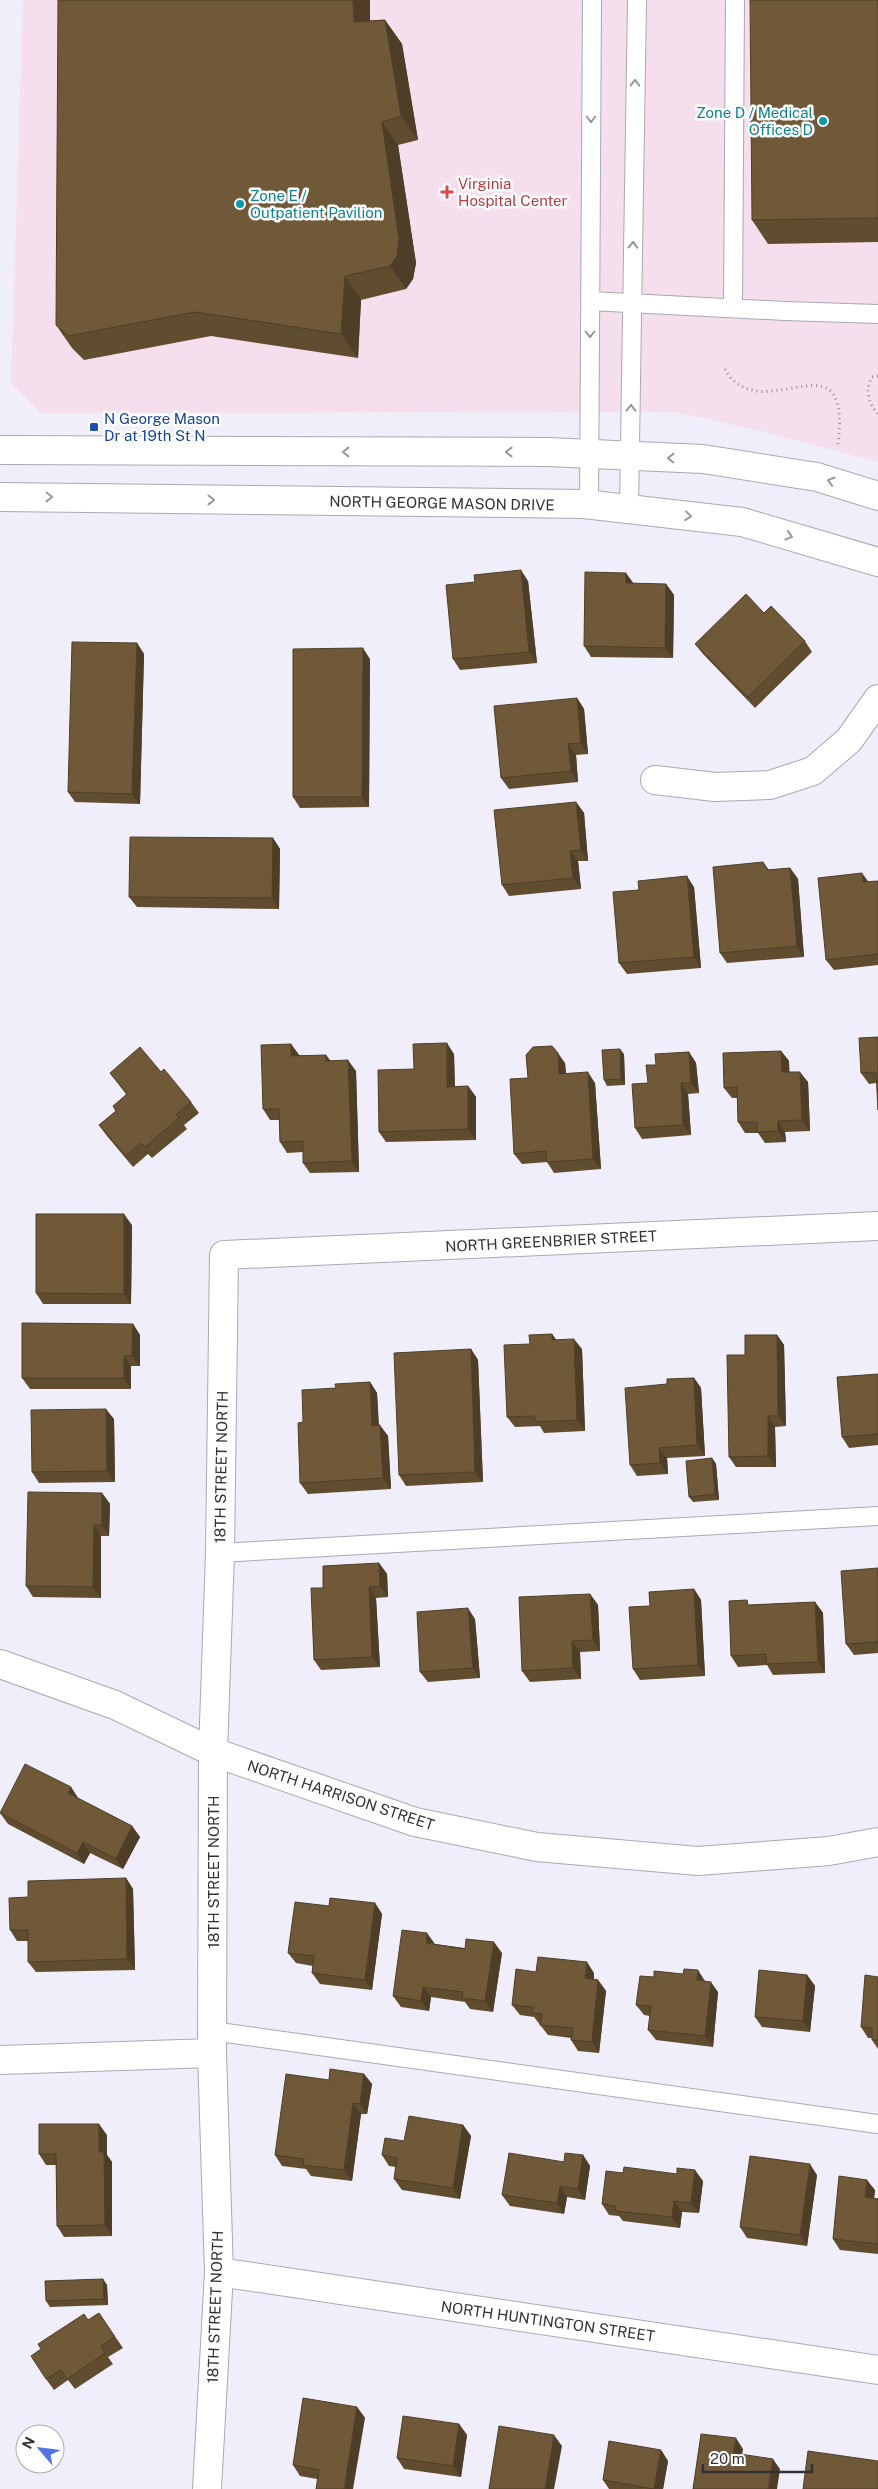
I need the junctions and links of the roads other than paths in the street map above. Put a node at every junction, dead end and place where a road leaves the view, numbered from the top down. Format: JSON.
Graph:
{"nodes":[{"id":1,"x":592,"y":0,"type":"edge"},
{"id":2,"x":637,"y":0,"type":"edge"},
{"id":3,"x":735,"y":0,"type":"edge"},
{"id":4,"x":590,"y":300,"type":"junction"},
{"id":5,"x":632,"y":303,"type":"junction"},
{"id":6,"x":734,"y":308,"type":"junction"},
{"id":7,"x":878,"y":314,"type":"edge"},
{"id":8,"x":0,"y":450,"type":"edge"},
{"id":9,"x":589,"y":456,"type":"junction"},
{"id":10,"x":630,"y":457,"type":"junction"},
{"id":11,"x":878,"y":496,"type":"edge"},
{"id":12,"x":0,"y":497,"type":"edge"},
{"id":13,"x":589,"y":505,"type":"junction"},
{"id":14,"x":629,"y":509,"type":"junction"},
{"id":15,"x":878,"y":562,"type":"edge"},
{"id":16,"x":878,"y":699,"type":"edge"},
{"id":17,"x":655,"y":780,"type":"dead end"},
{"id":18,"x":878,"y":1226,"type":"edge"},
{"id":19,"x":224,"y":1255,"type":"joint"},
{"id":20,"x":878,"y":1516,"type":"edge"},
{"id":21,"x":220,"y":1552,"type":"junction"},
{"id":22,"x":0,"y":1664,"type":"edge"},
{"id":23,"x":213,"y":1752,"type":"junction"},
{"id":24,"x":878,"y":1842,"type":"edge"},
{"id":25,"x":212,"y":2042,"type":"junction"},
{"id":26,"x":0,"y":2060,"type":"edge"},
{"id":27,"x":878,"y":2124,"type":"edge"},
{"id":28,"x":219,"y":2272,"type":"junction"},
{"id":29,"x":878,"y":2370,"type":"edge"},
{"id":30,"x":207,"y":2489,"type":"edge"}],
"edges":[{"from":1,"to":4,"type":"lane","one_way":true},
{"from":5,"to":2,"type":"lane","one_way":true},
{"from":3,"to":6,"type":"lane"},
{"from":4,"to":5,"type":"lane"},
{"from":4,"to":9,"type":"lane","one_way":true},
{"from":5,"to":6,"type":"lane"},
{"from":10,"to":5,"type":"lane","one_way":true},
{"from":6,"to":7,"type":"lane"},
{"from":9,"to":8,"type":"street","one_way":true},
{"from":9,"to":10,"type":"street"},
{"from":9,"to":13,"type":"lane"},
{"from":11,"to":10,"type":"street","one_way":true},
{"from":10,"to":14,"type":"lane"},
{"from":12,"to":13,"type":"street","name":"NORTH GEORGE MASON DRIVE","one_way":true},
{"from":13,"to":14,"type":"street","name":"NORTH GEORGE MASON DRIVE"},
{"from":14,"to":15,"type":"street","name":"NORTH GEORGE MASON DRIVE","one_way":true},
{"from":16,"to":17,"type":"street"},
{"from":18,"to":19,"type":"street","name":"NORTH GREENBRIER STREET"},
{"from":19,"to":21,"type":"street","name":"18TH STREET NORTH"},
{"from":20,"to":21,"type":"lane"},
{"from":21,"to":23,"type":"street","name":"18TH STREET NORTH"},
{"from":22,"to":23,"type":"street","name":"NORTH HARRISON STREET"},
{"from":23,"to":24,"type":"street","name":"NORTH HARRISON STREET"},
{"from":23,"to":25,"type":"street","name":"18TH STREET NORTH"},
{"from":25,"to":26,"type":"street"},
{"from":25,"to":27,"type":"lane"},
{"from":25,"to":28,"type":"street","name":"18TH STREET NORTH"},
{"from":28,"to":29,"type":"street","name":"NORTH HUNTINGTON STREET"},
{"from":28,"to":30,"type":"street","name":"18TH STREET NORTH"}]}
